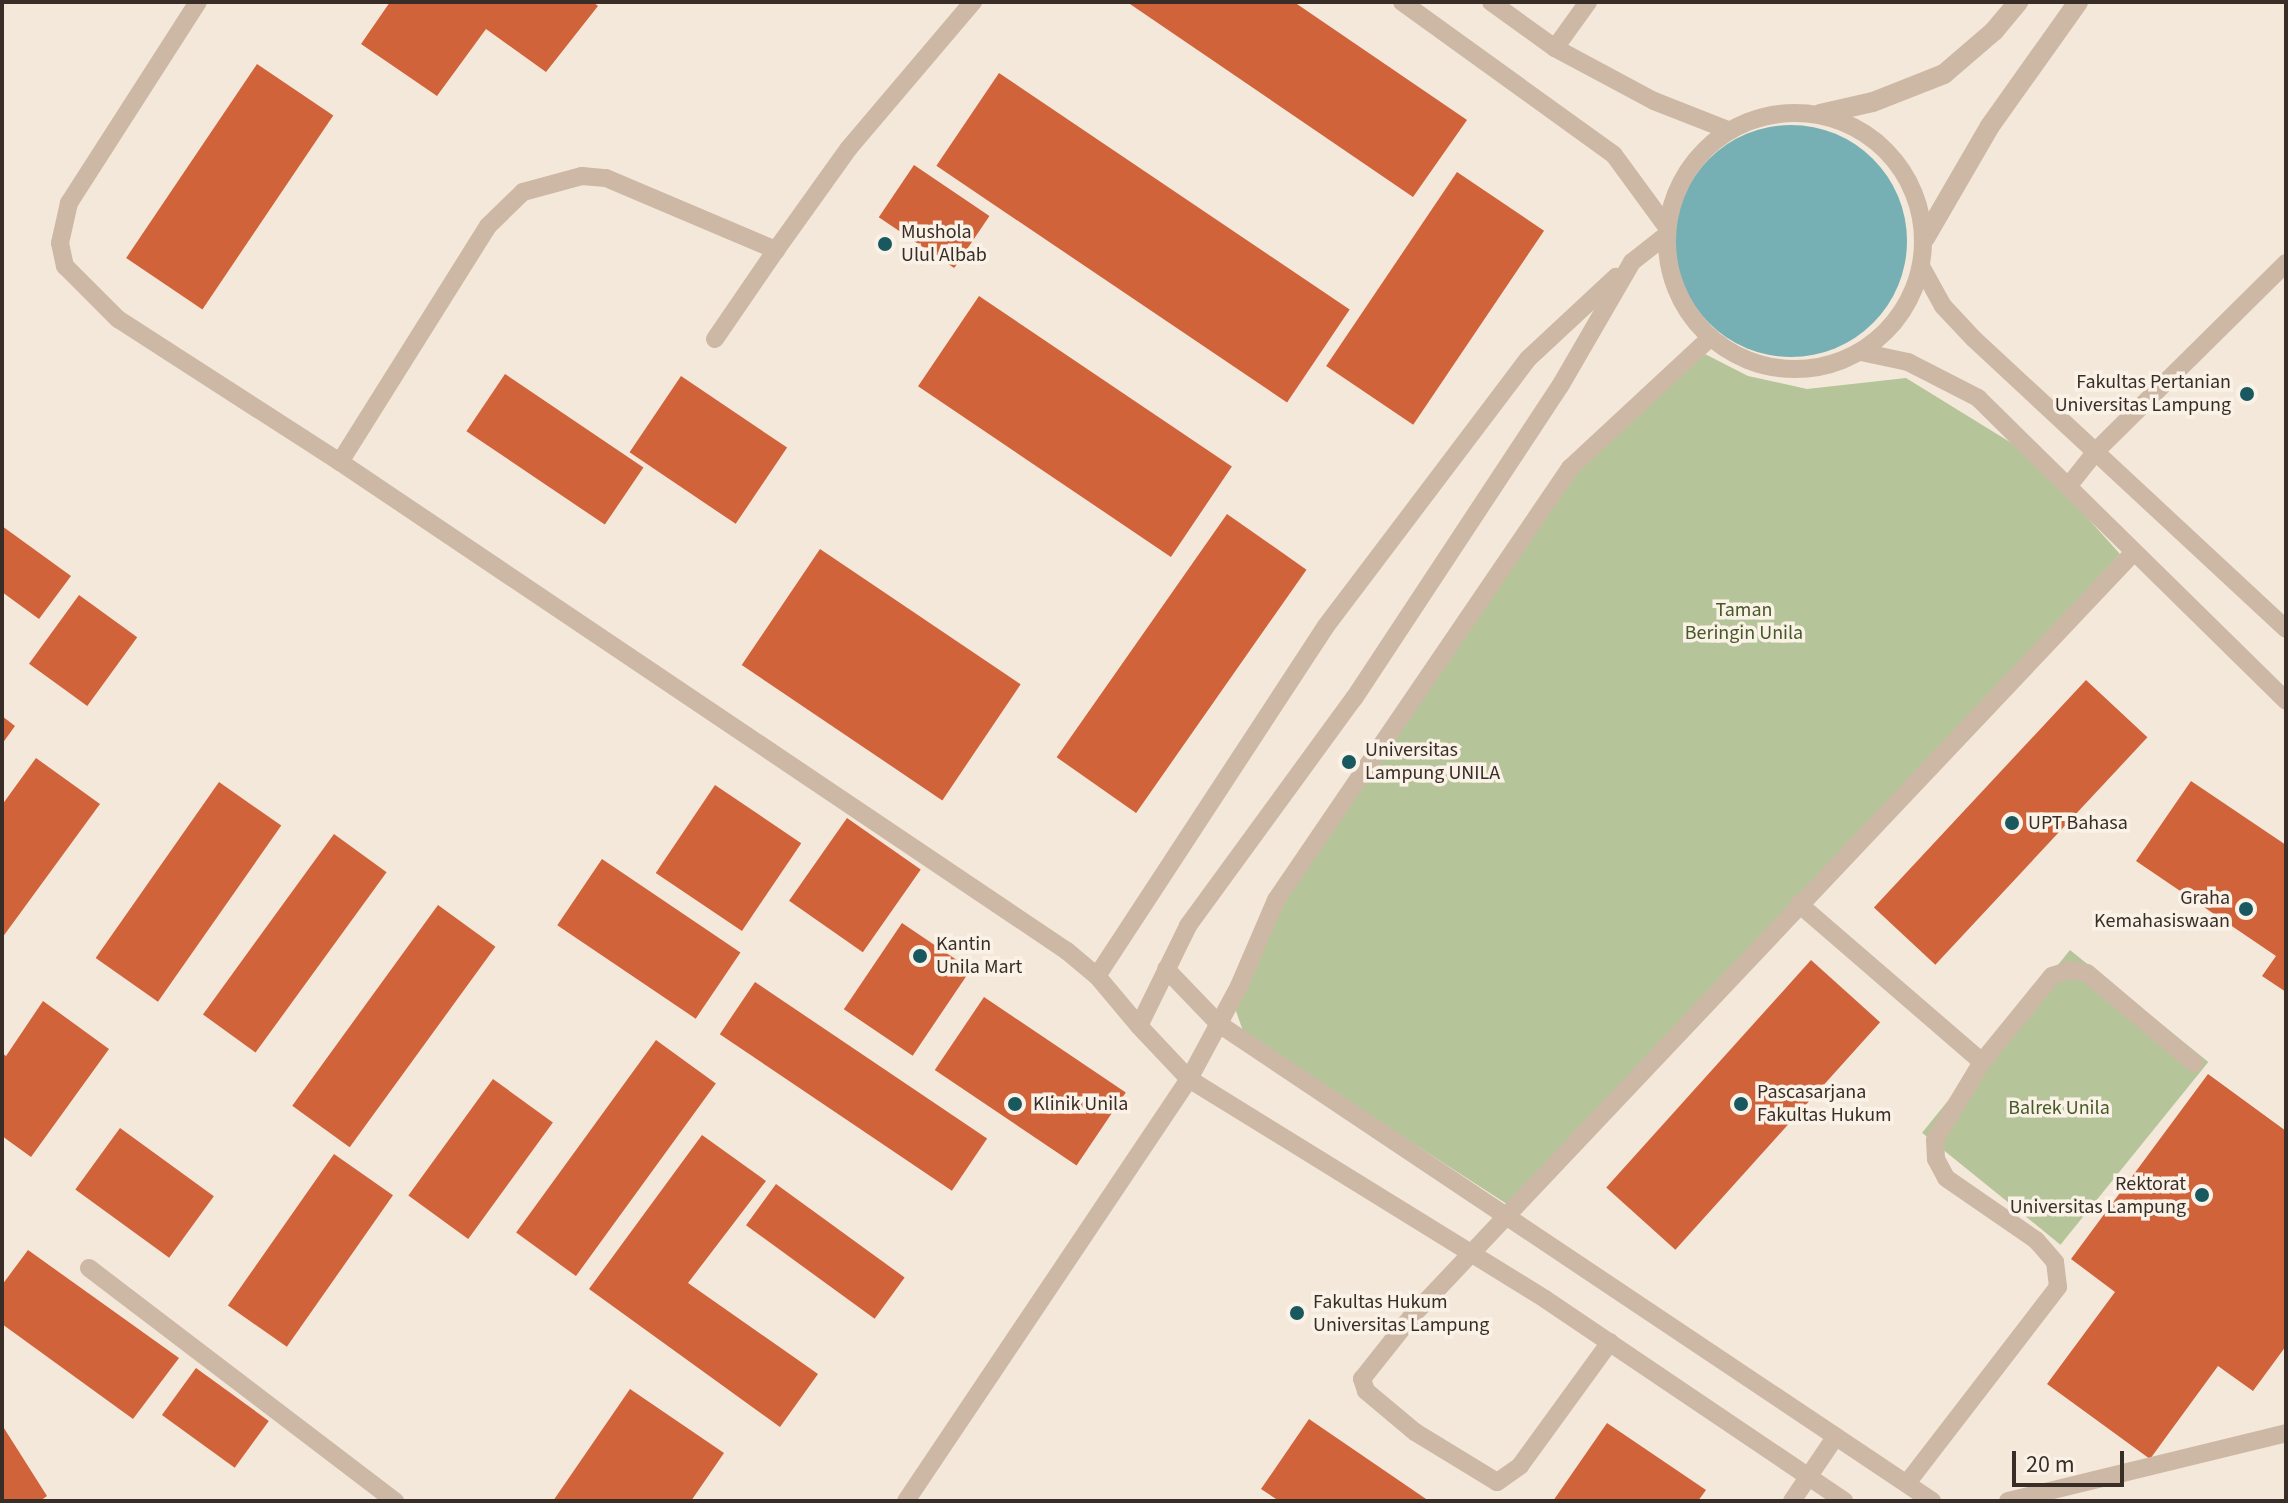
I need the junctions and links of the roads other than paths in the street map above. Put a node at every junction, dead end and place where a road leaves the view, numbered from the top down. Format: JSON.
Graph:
{"nodes":[{"id":1,"x":198,"y":2,"type":"edge"},
{"id":2,"x":973,"y":2,"type":"edge"},
{"id":3,"x":1402,"y":2,"type":"edge"},
{"id":4,"x":1491,"y":2,"type":"edge"},
{"id":5,"x":1588,"y":2,"type":"edge"},
{"id":6,"x":2018,"y":2,"type":"edge"},
{"id":7,"x":2078,"y":2,"type":"edge"},
{"id":8,"x":1555,"y":48,"type":"junction"},
{"id":9,"x":1820,"y":114,"type":"junction"},
{"id":10,"x":1728,"y":130,"type":"junction"},
{"id":11,"x":1665,"y":231,"type":"junction"},
{"id":12,"x":1925,"y":238,"type":"junction"},
{"id":13,"x":776,"y":250,"type":"junction"},
{"id":14,"x":1632,"y":262,"type":"junction"},
{"id":15,"x":2286,"y":263,"type":"edge"},
{"id":16,"x":1922,"y":268,"type":"junction"},
{"id":17,"x":1710,"y":338,"type":"junction"},
{"id":18,"x":715,"y":339,"type":"dead end"},
{"id":19,"x":1861,"y":352,"type":"junction"},
{"id":20,"x":2097,"y":450,"type":"junction"},
{"id":21,"x":340,"y":462,"type":"junction"},
{"id":22,"x":2070,"y":484,"type":"junction"},
{"id":23,"x":2133,"y":553,"type":"junction"},
{"id":24,"x":2286,"y":629,"type":"edge"},
{"id":25,"x":2286,"y":701,"type":"edge"},
{"id":26,"x":1799,"y":904,"type":"junction"},
{"id":27,"x":1166,"y":969,"type":"junction"},
{"id":28,"x":1097,"y":976,"type":"junction"},
{"id":29,"x":1219,"y":1024,"type":"junction"},
{"id":30,"x":1139,"y":1026,"type":"junction"},
{"id":31,"x":1982,"y":1062,"type":"junction"},
{"id":32,"x":2194,"y":1063,"type":"dead end"},
{"id":33,"x":1189,"y":1079,"type":"junction"},
{"id":34,"x":1506,"y":1216,"type":"junction"},
{"id":35,"x":1471,"y":1253,"type":"junction"},
{"id":36,"x":89,"y":1268,"type":"dead end"},
{"id":37,"x":1610,"y":1342,"type":"junction"},
{"id":38,"x":2286,"y":1433,"type":"edge"},
{"id":39,"x":1836,"y":1436,"type":"junction"},
{"id":40,"x":1807,"y":1477,"type":"junction"},
{"id":41,"x":1907,"y":1483,"type":"junction"},
{"id":42,"x":395,"y":1501,"type":"edge"},
{"id":43,"x":906,"y":1501,"type":"edge"},
{"id":44,"x":1792,"y":1501,"type":"edge"},
{"id":45,"x":1844,"y":1501,"type":"edge"},
{"id":46,"x":1932,"y":1501,"type":"edge"},
{"id":47,"x":2008,"y":1501,"type":"edge"}],
"edges":[{"from":1,"to":21,"type":"lane"},
{"from":2,"to":13,"type":"lane"},
{"from":3,"to":11,"type":"lane"},
{"from":4,"to":8,"type":"lane"},
{"from":5,"to":8,"type":"lane"},
{"from":6,"to":9,"type":"street"},
{"from":7,"to":12,"type":"street"},
{"from":8,"to":10,"type":"lane"},
{"from":9,"to":10,"type":"lane"},
{"from":9,"to":12,"type":"lane"},
{"from":10,"to":11,"type":"lane"},
{"from":11,"to":14,"type":"lane"},
{"from":11,"to":17,"type":"lane"},
{"from":12,"to":16,"type":"lane"},
{"from":13,"to":18,"type":"lane"},
{"from":13,"to":21,"type":"lane"},
{"from":14,"to":27,"type":"lane"},
{"from":14,"to":28,"type":"lane"},
{"from":15,"to":20,"type":"lane"},
{"from":16,"to":19,"type":"lane"},
{"from":16,"to":20,"type":"lane"},
{"from":17,"to":19,"type":"lane"},
{"from":17,"to":29,"type":"lane"},
{"from":19,"to":22,"type":"lane"},
{"from":20,"to":22,"type":"lane"},
{"from":20,"to":24,"type":"lane"},
{"from":21,"to":28,"type":"lane"},
{"from":22,"to":23,"type":"lane"},
{"from":23,"to":25,"type":"lane"},
{"from":23,"to":26,"type":"lane"},
{"from":26,"to":31,"type":"lane"},
{"from":26,"to":34,"type":"lane"},
{"from":27,"to":29,"type":"lane"},
{"from":27,"to":30,"type":"lane"},
{"from":28,"to":30,"type":"lane"},
{"from":29,"to":33,"type":"lane"},
{"from":29,"to":34,"type":"lane"},
{"from":30,"to":33,"type":"lane"},
{"from":31,"to":32,"type":"lane"},
{"from":31,"to":41,"type":"lane"},
{"from":33,"to":35,"type":"lane"},
{"from":33,"to":43,"type":"lane"},
{"from":34,"to":35,"type":"lane"},
{"from":34,"to":39,"type":"lane"},
{"from":35,"to":37,"type":"lane"},
{"from":35,"to":37,"type":"lane"},
{"from":36,"to":42,"type":"lane"},
{"from":37,"to":40,"type":"lane"},
{"from":38,"to":47,"type":"lane"},
{"from":39,"to":40,"type":"lane"},
{"from":39,"to":41,"type":"lane"},
{"from":40,"to":44,"type":"lane"},
{"from":40,"to":45,"type":"lane"},
{"from":41,"to":46,"type":"lane"}]}
